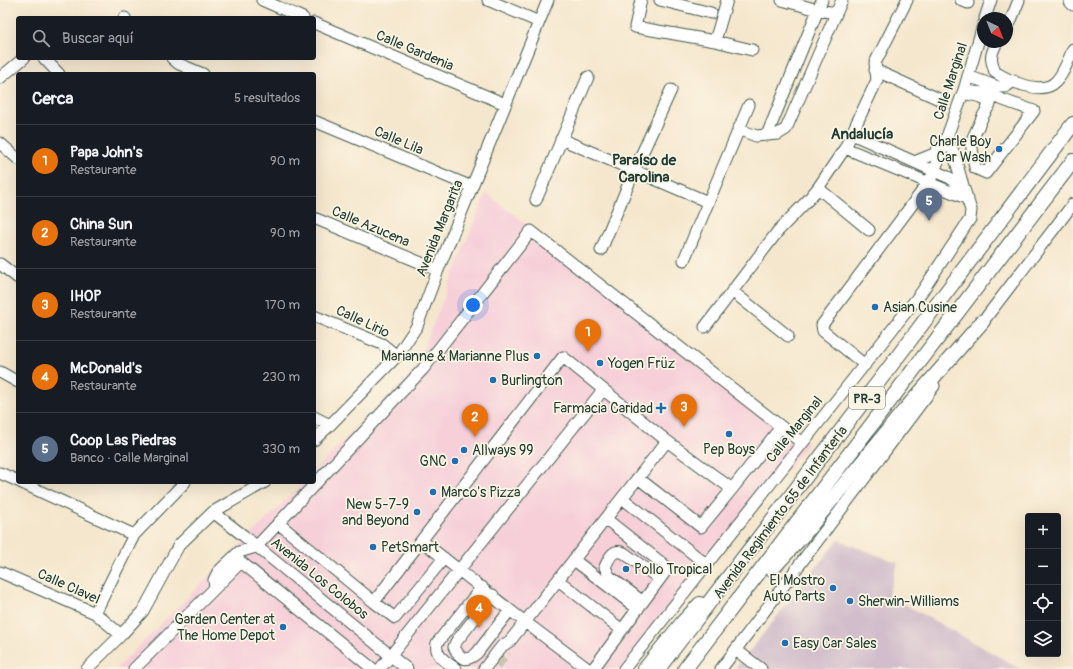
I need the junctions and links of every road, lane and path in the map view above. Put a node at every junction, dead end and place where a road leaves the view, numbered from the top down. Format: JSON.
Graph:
{"nodes":[{"id":1,"x":262,"y":0,"type":"edge"},
{"id":2,"x":488,"y":0,"type":"edge"},
{"id":3,"x":548,"y":0,"type":"edge"},
{"id":4,"x":641,"y":0,"type":"edge"},
{"id":5,"x":660,"y":0,"type":"edge"},
{"id":6,"x":727,"y":0,"type":"edge"},
{"id":7,"x":782,"y":0,"type":"edge"},
{"id":8,"x":842,"y":0,"type":"edge"},
{"id":9,"x":907,"y":0,"type":"edge"},
{"id":10,"x":992,"y":0,"type":"edge"},
{"id":11,"x":1019,"y":0,"type":"edge"},
{"id":12,"x":820,"y":5,"type":"edge"},
{"id":13,"x":987,"y":12,"type":"edge"},
{"id":14,"x":711,"y":13,"type":"dead end"},
{"id":15,"x":836,"y":13,"type":"junction"},
{"id":16,"x":1013,"y":15,"type":"edge"},
{"id":17,"x":298,"y":16,"type":"edge"},
{"id":18,"x":540,"y":22,"type":"junction"},
{"id":19,"x":316,"y":24,"type":"edge"},
{"id":20,"x":715,"y":41,"type":"junction"},
{"id":21,"x":977,"y":45,"type":"edge"},
{"id":22,"x":997,"y":48,"type":"edge"},
{"id":23,"x":1073,"y":49,"type":"edge"},
{"id":24,"x":752,"y":50,"type":"dead end"},
{"id":25,"x":996,"y":57,"type":"dead end"},
{"id":26,"x":22,"y":60,"type":"edge"},
{"id":27,"x":46,"y":60,"type":"edge"},
{"id":28,"x":174,"y":60,"type":"edge"},
{"id":29,"x":993,"y":68,"type":"junction"},
{"id":30,"x":876,"y":70,"type":"junction"},
{"id":31,"x":57,"y":72,"type":"edge"},
{"id":32,"x":198,"y":72,"type":"edge"},
{"id":33,"x":968,"y":76,"type":"junction"},
{"id":34,"x":588,"y":77,"type":"dead end"},
{"id":35,"x":0,"y":78,"type":"edge"},
{"id":36,"x":1014,"y":81,"type":"junction"},
{"id":37,"x":671,"y":90,"type":"dead end"},
{"id":38,"x":964,"y":92,"type":"junction"},
{"id":39,"x":941,"y":100,"type":"dead end"},
{"id":40,"x":505,"y":104,"type":"junction"},
{"id":41,"x":749,"y":105,"type":"dead end"},
{"id":42,"x":316,"y":122,"type":"edge"},
{"id":43,"x":1073,"y":124,"type":"edge"},
{"id":44,"x":738,"y":129,"type":"junction"},
{"id":45,"x":852,"y":134,"type":"junction"},
{"id":46,"x":767,"y":135,"type":"junction"},
{"id":47,"x":947,"y":138,"type":"junction"},
{"id":48,"x":561,"y":139,"type":"junction"},
{"id":49,"x":0,"y":142,"type":"edge"},
{"id":50,"x":845,"y":148,"type":"junction"},
{"id":51,"x":883,"y":148,"type":"junction"},
{"id":52,"x":16,"y":157,"type":"edge"},
{"id":53,"x":877,"y":161,"type":"junction"},
{"id":54,"x":1073,"y":161,"type":"edge"},
{"id":55,"x":914,"y":162,"type":"junction"},
{"id":56,"x":634,"y":171,"type":"junction"},
{"id":57,"x":934,"y":172,"type":"junction"},
{"id":58,"x":929,"y":182,"type":"junction"},
{"id":59,"x":472,"y":187,"type":"junction"},
{"id":60,"x":818,"y":188,"type":"junction"},
{"id":61,"x":966,"y":194,"type":"junction"},
{"id":62,"x":536,"y":200,"type":"dead end"},
{"id":63,"x":708,"y":202,"type":"junction"},
{"id":64,"x":1073,"y":204,"type":"edge"},
{"id":65,"x":316,"y":219,"type":"edge"},
{"id":66,"x":869,"y":230,"type":"dead end"},
{"id":67,"x":601,"y":250,"type":"dead end"},
{"id":68,"x":684,"y":260,"type":"dead end"},
{"id":69,"x":0,"y":264,"type":"edge"},
{"id":70,"x":438,"y":270,"type":"junction"},
{"id":71,"x":16,"y":276,"type":"edge"},
{"id":72,"x":732,"y":291,"type":"junction"},
{"id":73,"x":316,"y":317,"type":"edge"},
{"id":74,"x":983,"y":321,"type":"junction"},
{"id":75,"x":705,"y":327,"type":"dead end"},
{"id":76,"x":788,"y":336,"type":"dead end"},
{"id":77,"x":397,"y":356,"type":"junction"},
{"id":78,"x":865,"y":365,"type":"junction"},
{"id":79,"x":0,"y":372,"type":"edge"},
{"id":80,"x":16,"y":381,"type":"edge"},
{"id":81,"x":603,"y":390,"type":"junction"},
{"id":82,"x":316,"y":418,"type":"edge"},
{"id":83,"x":330,"y":425,"type":"junction"},
{"id":84,"x":781,"y":428,"type":"junction"},
{"id":85,"x":316,"y":438,"type":"edge"},
{"id":86,"x":667,"y":441,"type":"junction"},
{"id":87,"x":802,"y":443,"type":"junction"},
{"id":88,"x":0,"y":473,"type":"edge"},
{"id":89,"x":638,"y":478,"type":"junction"},
{"id":90,"x":16,"y":481,"type":"edge"},
{"id":91,"x":316,"y":483,"type":"edge"},
{"id":92,"x":23,"y":484,"type":"edge"},
{"id":93,"x":183,"y":484,"type":"edge"},
{"id":94,"x":262,"y":484,"type":"edge"},
{"id":95,"x":315,"y":484,"type":"edge"},
{"id":96,"x":732,"y":489,"type":"junction"},
{"id":97,"x":622,"y":498,"type":"junction"},
{"id":98,"x":213,"y":512,"type":"junction"},
{"id":99,"x":606,"y":519,"type":"junction"},
{"id":100,"x":278,"y":523,"type":"junction"},
{"id":101,"x":134,"y":534,"type":"junction"},
{"id":102,"x":422,"y":541,"type":"junction"},
{"id":103,"x":256,"y":547,"type":"junction"},
{"id":104,"x":746,"y":556,"type":"junction"},
{"id":105,"x":444,"y":558,"type":"junction"},
{"id":106,"x":574,"y":560,"type":"junction"},
{"id":107,"x":706,"y":564,"type":"junction"},
{"id":108,"x":460,"y":570,"type":"junction"},
{"id":109,"x":0,"y":572,"type":"edge"},
{"id":110,"x":660,"y":579,"type":"junction"},
{"id":111,"x":558,"y":580,"type":"junction"},
{"id":112,"x":482,"y":587,"type":"junction"},
{"id":113,"x":215,"y":588,"type":"junction"},
{"id":114,"x":493,"y":595,"type":"junction"},
{"id":115,"x":374,"y":602,"type":"junction"},
{"id":116,"x":640,"y":606,"type":"junction"},
{"id":117,"x":510,"y":610,"type":"junction"},
{"id":118,"x":95,"y":613,"type":"junction"},
{"id":119,"x":525,"y":622,"type":"junction"},
{"id":120,"x":622,"y":630,"type":"junction"},
{"id":121,"x":121,"y":635,"type":"junction"},
{"id":122,"x":510,"y":641,"type":"junction"},
{"id":123,"x":706,"y":642,"type":"junction"},
{"id":124,"x":736,"y":650,"type":"junction"},
{"id":125,"x":507,"y":652,"type":"tunnel mouth"},
{"id":126,"x":392,"y":656,"type":"junction"},
{"id":127,"x":488,"y":668,"type":"edge"},
{"id":128,"x":87,"y":669,"type":"edge"},
{"id":129,"x":134,"y":669,"type":"edge"},
{"id":130,"x":373,"y":669,"type":"edge"},
{"id":131,"x":380,"y":669,"type":"edge"},
{"id":132,"x":407,"y":669,"type":"edge"},
{"id":133,"x":456,"y":669,"type":"edge"},
{"id":134,"x":588,"y":669,"type":"edge"},
{"id":135,"x":593,"y":669,"type":"edge"},
{"id":136,"x":624,"y":669,"type":"edge"},
{"id":137,"x":645,"y":669,"type":"edge"},
{"id":138,"x":658,"y":669,"type":"edge"},
{"id":139,"x":685,"y":669,"type":"edge"},
{"id":140,"x":721,"y":669,"type":"edge"},
{"id":141,"x":761,"y":669,"type":"edge"}],
"edges":[{"from":1,"to":17,"type":"street"},
{"from":2,"to":18,"type":"street"},
{"from":3,"to":18,"type":"street","name":"Avenida Margarita"},
{"from":4,"to":20,"type":"street"},
{"from":5,"to":14,"type":"street"},
{"from":6,"to":20,"type":"street"},
{"from":7,"to":12,"type":"street"},
{"from":8,"to":15,"type":"street"},
{"from":9,"to":30,"type":"street"},
{"from":10,"to":13,"type":"street"},
{"from":11,"to":16,"type":"street"},
{"from":12,"to":15,"type":"street"},
{"from":12,"to":46,"type":"street"},
{"from":15,"to":46,"type":"street"},
{"from":18,"to":40,"type":"street","name":"Avenida Margarita"},
{"from":19,"to":40,"type":"street","name":"Calle Gardenia"},
{"from":20,"to":24,"type":"street"},
{"from":21,"to":33,"type":"street","name":"Calle Marginal"},
{"from":22,"to":29,"type":"street"},
{"from":23,"to":36,"type":"street"},
{"from":25,"to":29,"type":"street"},
{"from":26,"to":35,"type":"street"},
{"from":27,"to":31,"type":"street"},
{"from":28,"to":32,"type":"street"},
{"from":29,"to":36,"type":"street"},
{"from":30,"to":39,"type":"street"},
{"from":30,"to":45,"type":"street"},
{"from":33,"to":36,"type":"street"},
{"from":33,"to":38,"type":"street","name":"Calle Marginal"},
{"from":34,"to":48,"type":"street"},
{"from":37,"to":56,"type":"street"},
{"from":38,"to":38,"type":"street"},
{"from":38,"to":47,"type":"street","name":"Calle Marginal"},
{"from":40,"to":59,"type":"street","name":"Avenida Margarita"},
{"from":41,"to":44,"type":"street"},
{"from":42,"to":59,"type":"street","name":"Calle Lila"},
{"from":43,"to":104,"type":"main road","name":"Avenida Regimiento 65 de Infantería","number":"PR-3"},
{"from":44,"to":46,"type":"street"},
{"from":44,"to":63,"type":"street"},
{"from":45,"to":50,"type":"street"},
{"from":45,"to":51,"type":"street"},
{"from":47,"to":55,"type":"street"},
{"from":47,"to":57,"type":"street","name":"Calle Marginal"},
{"from":47,"to":61,"type":"street","name":"Calle Marginal"},
{"from":48,"to":56,"type":"street"},
{"from":48,"to":62,"type":"street"},
{"from":49,"to":52,"type":"street"},
{"from":50,"to":53,"type":"street"},
{"from":50,"to":60,"type":"street"},
{"from":51,"to":53,"type":"street"},
{"from":51,"to":55,"type":"street"},
{"from":53,"to":58,"type":"street"},
{"from":54,"to":123,"type":"main road","name":"Avenida Regimiento 65 de Infantería","number":"PR-3"},
{"from":55,"to":57,"type":"street"},
{"from":56,"to":63,"type":"street"},
{"from":56,"to":67,"type":"street"},
{"from":57,"to":58,"type":"street","name":"Calle Marginal"},
{"from":57,"to":61,"type":"street"},
{"from":58,"to":61,"type":"street"},
{"from":58,"to":78,"type":"street","name":"Calle Marginal"},
{"from":59,"to":70,"type":"street","name":"Avenida Margarita"},
{"from":60,"to":66,"type":"street"},
{"from":60,"to":72,"type":"street"},
{"from":61,"to":78,"type":"street","name":"Calle Marginal"},
{"from":63,"to":68,"type":"street"},
{"from":64,"to":74,"type":"street"},
{"from":65,"to":70,"type":"street","name":"Calle Azucena"},
{"from":69,"to":71,"type":"street"},
{"from":70,"to":77,"type":"street","name":"Avenida Margarita"},
{"from":72,"to":75,"type":"street"},
{"from":72,"to":76,"type":"street"},
{"from":73,"to":77,"type":"street","name":"Calle Lirio"},
{"from":74,"to":123,"type":"main road"},
{"from":74,"to":124,"type":"street"},
{"from":77,"to":83,"type":"street","name":"Avenida Margarita"},
{"from":78,"to":87,"type":"street","name":"Calle Marginal"},
{"from":79,"to":80,"type":"street"},
{"from":81,"to":86,"type":"street"},
{"from":81,"to":102,"type":"street"},
{"from":81,"to":108,"type":"street"},
{"from":82,"to":83,"type":"street"},
{"from":83,"to":85,"type":"street","name":"Avenida Margarita"},
{"from":84,"to":87,"type":"street"},
{"from":84,"to":91,"type":"street"},
{"from":84,"to":96,"type":"street"},
{"from":86,"to":89,"type":"street"},
{"from":86,"to":96,"type":"street"},
{"from":87,"to":107,"type":"street","name":"Calle Marginal"},
{"from":88,"to":90,"type":"street"},
{"from":89,"to":96,"type":"street"},
{"from":89,"to":97,"type":"street"},
{"from":92,"to":101,"type":"street"},
{"from":93,"to":101,"type":"street"},
{"from":94,"to":98,"type":"street"},
{"from":95,"to":100,"type":"street"},
{"from":97,"to":99,"type":"street"},
{"from":97,"to":107,"type":"street"},
{"from":98,"to":103,"type":"street","name":"Avenida Los Colobos"},
{"from":98,"to":121,"type":"street"},
{"from":99,"to":106,"type":"street"},
{"from":99,"to":110,"type":"street"},
{"from":100,"to":103,"type":"street"},
{"from":100,"to":115,"type":"street"},
{"from":101,"to":118,"type":"street"},
{"from":102,"to":105,"type":"street"},
{"from":102,"to":115,"type":"street"},
{"from":103,"to":113,"type":"street"},
{"from":103,"to":126,"type":"street","name":"Avenida Los Colobos"},
{"from":104,"to":137,"type":"main road"},
{"from":104,"to":138,"type":"main road","name":"Avenida Regimiento 65 de Infantería","number":"PR-3"},
{"from":105,"to":108,"type":"street"},
{"from":105,"to":115,"type":"street"},
{"from":106,"to":111,"type":"street"},
{"from":106,"to":116,"type":"street"},
{"from":107,"to":136,"type":"street","name":"Calle Marginal"},
{"from":108,"to":112,"type":"street"},
{"from":108,"to":126,"type":"street"},
{"from":109,"to":118,"type":"street","name":"Calle Clavel"},
{"from":110,"to":116,"type":"street"},
{"from":110,"to":116,"type":"street"},
{"from":111,"to":119,"type":"street"},
{"from":111,"to":120,"type":"street"},
{"from":112,"to":114,"type":"street"},
{"from":112,"to":133,"type":"street"},
{"from":113,"to":129,"type":"street"},
{"from":113,"to":130,"type":"street"},
{"from":114,"to":117,"type":"street"},
{"from":114,"to":117,"type":"street"},
{"from":116,"to":120,"type":"street"},
{"from":117,"to":119,"type":"street"},
{"from":118,"to":121,"type":"street","name":"Calle Clavel"},
{"from":119,"to":122,"type":"street"},
{"from":119,"to":134,"type":"street"},
{"from":120,"to":135,"type":"street"},
{"from":121,"to":128,"type":"street"},
{"from":122,"to":125,"type":"street"},
{"from":122,"to":127,"type":"street"},
{"from":123,"to":139,"type":"main road","name":"Avenida Regimiento 65 de Infantería","number":"PR-3"},
{"from":124,"to":140,"type":"street"},
{"from":124,"to":141,"type":"street"},
{"from":126,"to":131,"type":"street"},
{"from":126,"to":132,"type":"street","name":"Avenida Los Colobos"}]}
